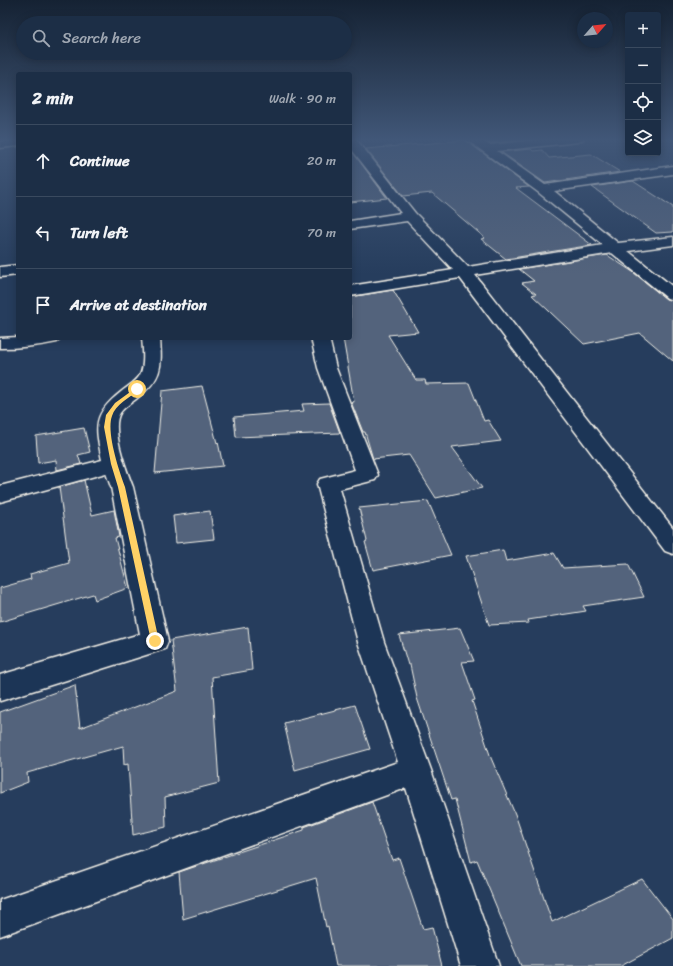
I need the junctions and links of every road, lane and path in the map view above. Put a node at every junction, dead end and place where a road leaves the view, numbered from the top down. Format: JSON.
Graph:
{"nodes":[{"id":1,"x":385,"y":184,"type":"edge"},
{"id":2,"x":536,"y":184,"type":"edge"},
{"id":3,"x":577,"y":184,"type":"edge"},
{"id":4,"x":543,"y":189,"type":"junction"},
{"id":5,"x":410,"y":216,"type":"junction"},
{"id":6,"x":352,"y":224,"type":"edge"},
{"id":7,"x":673,"y":241,"type":"edge"},
{"id":8,"x":614,"y":248,"type":"junction"},
{"id":9,"x":16,"y":270,"type":"edge"},
{"id":10,"x":0,"y":272,"type":"edge"},
{"id":11,"x":464,"y":272,"type":"junction"},
{"id":12,"x":352,"y":291,"type":"edge"},
{"id":13,"x":673,"y":295,"type":"edge"},
{"id":14,"x":39,"y":340,"type":"edge"},
{"id":15,"x":152,"y":340,"type":"edge"},
{"id":16,"x":320,"y":340,"type":"edge"},
{"id":17,"x":0,"y":343,"type":"edge"},
{"id":18,"x":114,"y":464,"type":"junction"},
{"id":19,"x":0,"y":494,"type":"edge"},
{"id":20,"x":673,"y":545,"type":"edge"},
{"id":21,"x":0,"y":688,"type":"edge"},
{"id":22,"x":416,"y":770,"type":"junction"},
{"id":23,"x":0,"y":918,"type":"edge"},
{"id":24,"x":480,"y":966,"type":"edge"}],
"edges":[{"from":1,"to":5,"type":"street"},
{"from":2,"to":4,"type":"street"},
{"from":3,"to":4,"type":"street"},
{"from":4,"to":8,"type":"street"},
{"from":5,"to":6,"type":"street"},
{"from":5,"to":11,"type":"street"},
{"from":7,"to":8,"type":"street"},
{"from":8,"to":11,"type":"street"},
{"from":8,"to":13,"type":"street"},
{"from":9,"to":10,"type":"street"},
{"from":11,"to":12,"type":"street"},
{"from":11,"to":20,"type":"street"},
{"from":14,"to":17,"type":"street"},
{"from":15,"to":18,"type":"street"},
{"from":16,"to":22,"type":"street"},
{"from":18,"to":19,"type":"street"},
{"from":18,"to":21,"type":"street"},
{"from":22,"to":23,"type":"street"},
{"from":22,"to":24,"type":"street"}]}
